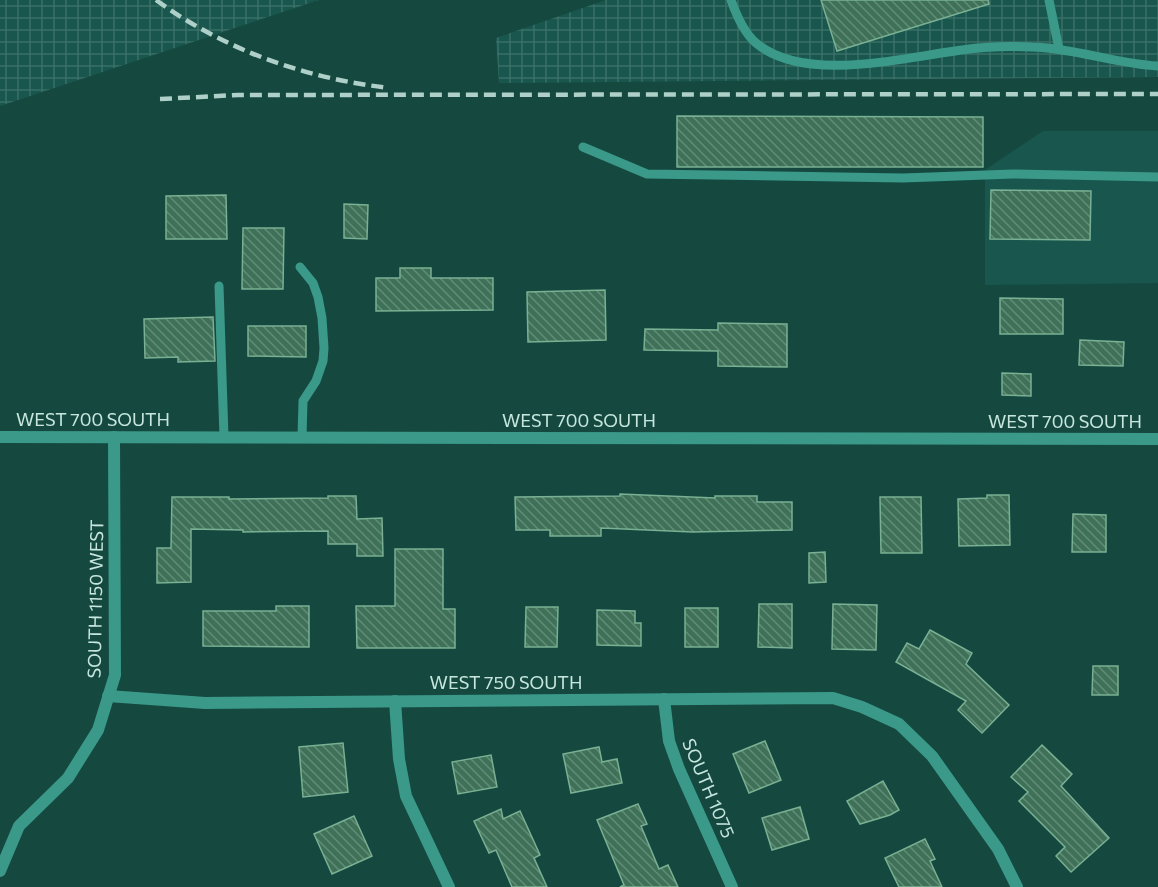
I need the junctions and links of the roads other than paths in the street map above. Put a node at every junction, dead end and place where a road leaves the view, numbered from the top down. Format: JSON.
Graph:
{"nodes":[{"id":1,"x":730,"y":0,"type":"edge"},
{"id":2,"x":1048,"y":0,"type":"edge"},
{"id":3,"x":1059,"y":50,"type":"junction"},
{"id":4,"x":1158,"y":66,"type":"edge"},
{"id":5,"x":583,"y":147,"type":"dead end"},
{"id":6,"x":1158,"y":177,"type":"edge"},
{"id":7,"x":300,"y":267,"type":"dead end"},
{"id":8,"x":219,"y":286,"type":"dead end"},
{"id":9,"x":0,"y":437,"type":"edge"},
{"id":10,"x":114,"y":437,"type":"junction"},
{"id":11,"x":224,"y":437,"type":"junction"},
{"id":12,"x":302,"y":437,"type":"junction"},
{"id":13,"x":1158,"y":439,"type":"edge"},
{"id":14,"x":108,"y":696,"type":"junction"},
{"id":15,"x":664,"y":699,"type":"junction"},
{"id":16,"x":395,"y":701,"type":"junction"},
{"id":17,"x":0,"y":871,"type":"edge"},
{"id":18,"x":449,"y":887,"type":"edge"},
{"id":19,"x":732,"y":887,"type":"edge"},
{"id":20,"x":1017,"y":887,"type":"edge"}],
"edges":[{"from":1,"to":3,"type":"lane"},
{"from":2,"to":3,"type":"lane"},
{"from":3,"to":4,"type":"lane"},
{"from":5,"to":6,"type":"lane"},
{"from":7,"to":12,"type":"lane"},
{"from":8,"to":11,"type":"lane"},
{"from":9,"to":10,"type":"street","name":"WEST 700 SOUTH"},
{"from":10,"to":11,"type":"street","name":"WEST 700 SOUTH"},
{"from":10,"to":14,"type":"street","name":"SOUTH 1150 WEST"},
{"from":11,"to":12,"type":"street","name":"WEST 700 SOUTH"},
{"from":12,"to":13,"type":"street","name":"WEST 700 SOUTH"},
{"from":14,"to":16,"type":"street","name":"WEST 750 SOUTH"},
{"from":14,"to":17,"type":"street","name":"SOUTH 1150 WEST"},
{"from":15,"to":16,"type":"street","name":"WEST 750 SOUTH"},
{"from":15,"to":19,"type":"street","name":"SOUTH 1075"},
{"from":15,"to":20,"type":"street","name":"WEST 750 SOUTH"},
{"from":16,"to":18,"type":"street"}]}
